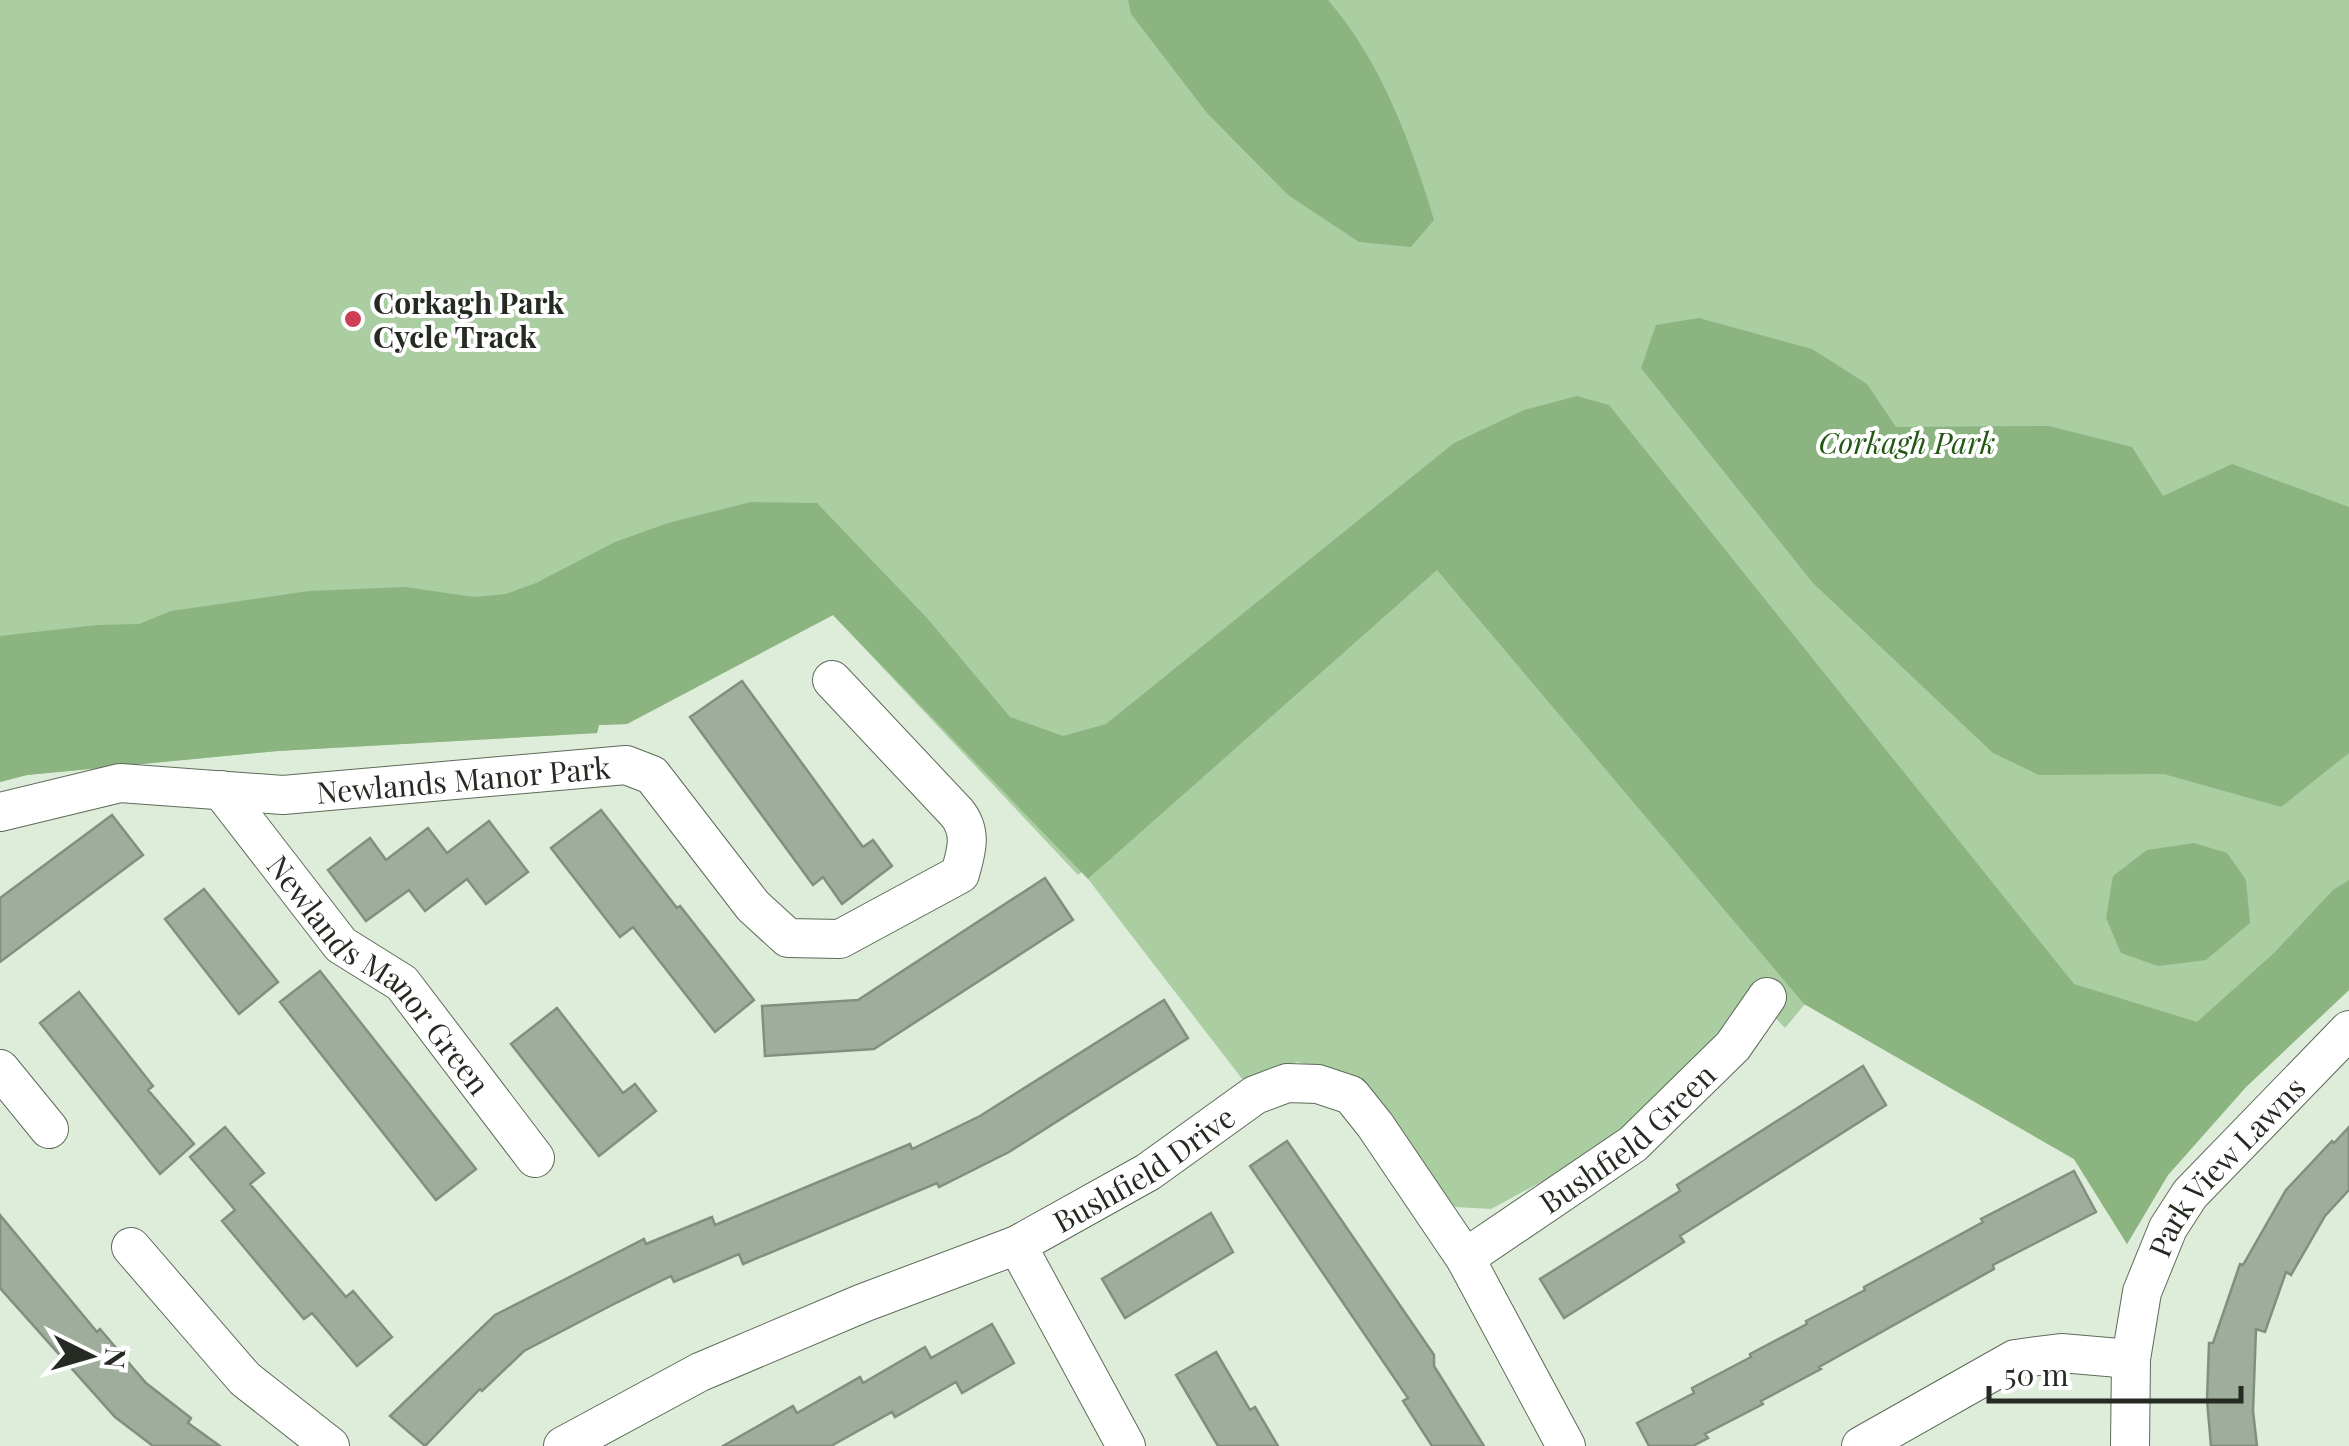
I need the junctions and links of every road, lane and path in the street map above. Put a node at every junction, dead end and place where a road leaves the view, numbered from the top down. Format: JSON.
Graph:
{"nodes":[{"id":1,"x":832,"y":680,"type":"dead end"},
{"id":2,"x":221,"y":790,"type":"junction"},
{"id":3,"x":0,"y":812,"type":"edge"},
{"id":4,"x":1768,"y":997,"type":"dead end"},
{"id":5,"x":2349,"y":1030,"type":"edge"},
{"id":6,"x":1,"y":1073,"type":"edge"},
{"id":7,"x":49,"y":1129,"type":"dead end"},
{"id":8,"x":535,"y":1158,"type":"dead end"},
{"id":9,"x":1017,"y":1245,"type":"junction"},
{"id":10,"x":130,"y":1247,"type":"dead end"},
{"id":11,"x":1465,"y":1258,"type":"junction"},
{"id":12,"x":2134,"y":1341,"type":"junction"},
{"id":13,"x":330,"y":1446,"type":"edge"},
{"id":14,"x":564,"y":1446,"type":"edge"},
{"id":15,"x":1126,"y":1446,"type":"edge"},
{"id":16,"x":1566,"y":1446,"type":"edge"},
{"id":17,"x":1861,"y":1446,"type":"edge"},
{"id":18,"x":2130,"y":1446,"type":"edge"}],
"edges":[{"from":1,"to":2,"type":"street","name":"Newlands Manor Park"},
{"from":2,"to":3,"type":"street","name":"Newlands Manor Park"},
{"from":2,"to":8,"type":"street","name":"Newlands Manor Green"},
{"from":4,"to":11,"type":"street","name":"Bushfield Green"},
{"from":5,"to":12,"type":"street","name":"Park View Lawns"},
{"from":6,"to":7,"type":"street"},
{"from":9,"to":11,"type":"street","name":"Bushfield Drive"},
{"from":9,"to":14,"type":"street","name":"Bushfield Drive"},
{"from":9,"to":15,"type":"street"},
{"from":10,"to":13,"type":"street"},
{"from":11,"to":16,"type":"street","name":"Bushfield Drive"},
{"from":12,"to":17,"type":"street"},
{"from":12,"to":18,"type":"street","name":"Park View Lawns"}]}
